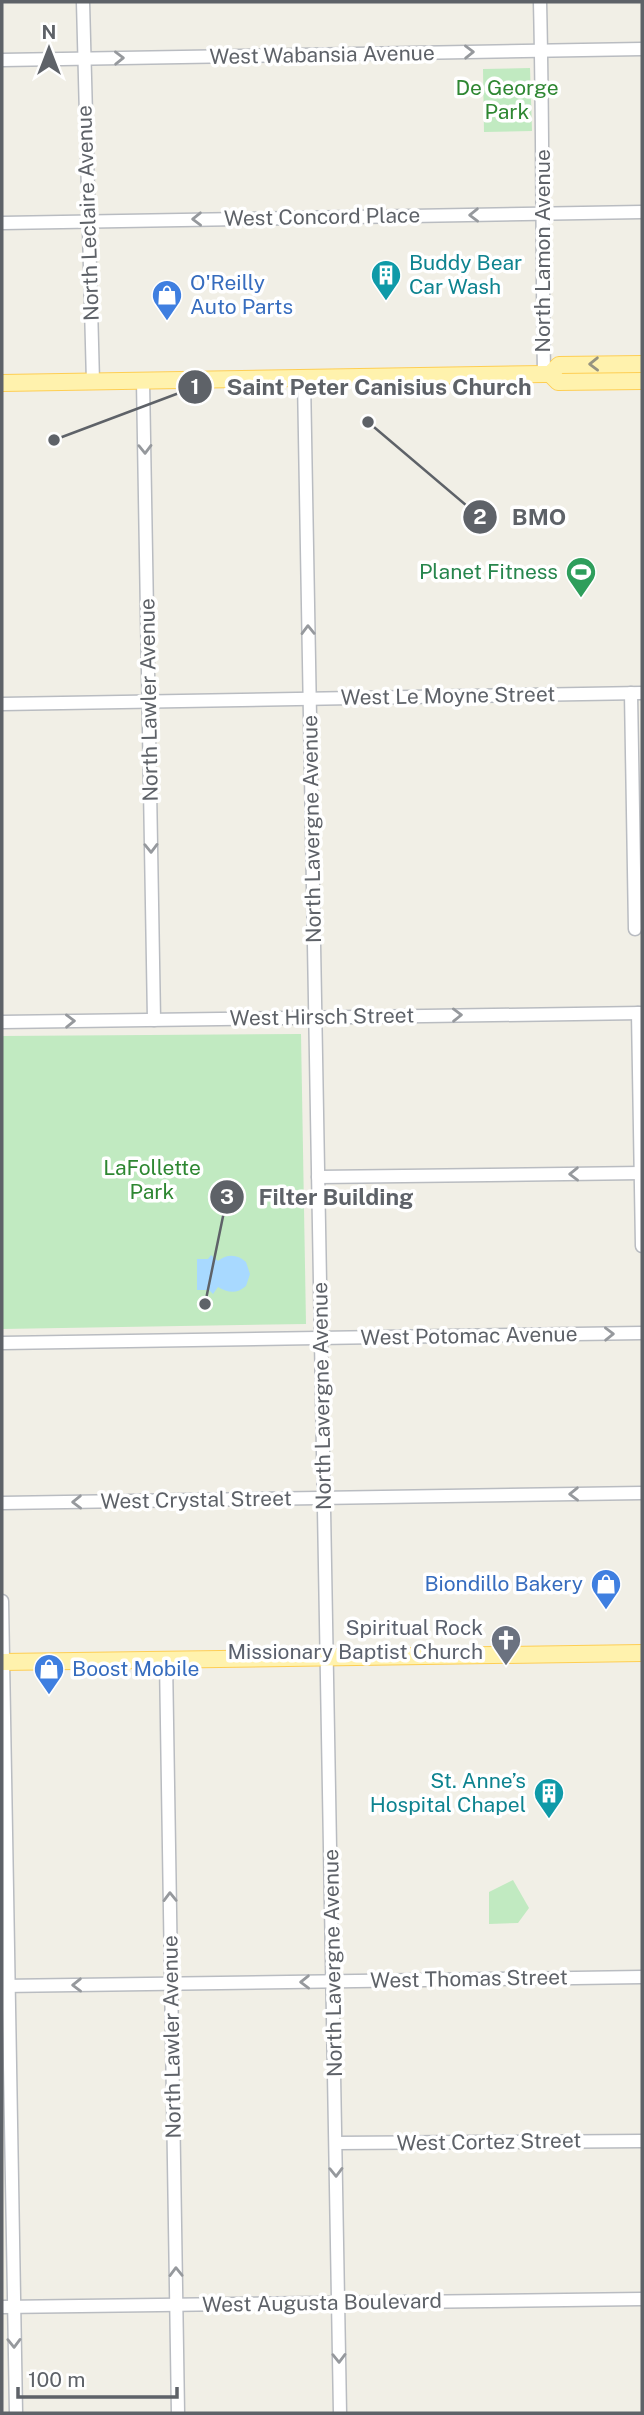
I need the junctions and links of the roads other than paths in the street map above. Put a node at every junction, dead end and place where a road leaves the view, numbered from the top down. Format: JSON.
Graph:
{"nodes":[{"id":1,"x":83,"y":2,"type":"edge"},
{"id":2,"x":540,"y":2,"type":"edge"},
{"id":3,"x":642,"y":49,"type":"edge"},
{"id":4,"x":542,"y":51,"type":"junction"},
{"id":5,"x":84,"y":59,"type":"junction"},
{"id":6,"x":2,"y":60,"type":"edge"},
{"id":7,"x":642,"y":212,"type":"edge"},
{"id":8,"x":542,"y":213,"type":"junction"},
{"id":9,"x":89,"y":222,"type":"junction"},
{"id":10,"x":2,"y":223,"type":"edge"},
{"id":11,"x":642,"y":363,"type":"edge"},
{"id":12,"x":547,"y":374,"type":"junction"},
{"id":13,"x":304,"y":379,"type":"junction"},
{"id":14,"x":143,"y":381,"type":"junction"},
{"id":15,"x":642,"y":381,"type":"edge"},
{"id":16,"x":93,"y":382,"type":"junction"},
{"id":17,"x":2,"y":383,"type":"edge"},
{"id":18,"x":637,"y":693,"type":"edge"},
{"id":19,"x":310,"y":698,"type":"junction"},
{"id":20,"x":149,"y":701,"type":"junction"},
{"id":21,"x":2,"y":704,"type":"edge"},
{"id":22,"x":635,"y":929,"type":"dead end"},
{"id":23,"x":640,"y":1013,"type":"edge"},
{"id":24,"x":315,"y":1017,"type":"junction"},
{"id":25,"x":154,"y":1020,"type":"junction"},
{"id":26,"x":2,"y":1022,"type":"edge"},
{"id":27,"x":642,"y":1173,"type":"edge"},
{"id":28,"x":318,"y":1177,"type":"junction"},
{"id":29,"x":642,"y":1246,"type":"edge"},
{"id":30,"x":642,"y":1333,"type":"edge"},
{"id":31,"x":320,"y":1338,"type":"junction"},
{"id":32,"x":2,"y":1343,"type":"edge"},
{"id":33,"x":642,"y":1493,"type":"edge"},
{"id":34,"x":324,"y":1498,"type":"junction"},
{"id":35,"x":2,"y":1503,"type":"edge"},
{"id":36,"x":2,"y":1601,"type":"edge"},
{"id":37,"x":642,"y":1653,"type":"edge"},
{"id":38,"x":327,"y":1658,"type":"junction"},
{"id":39,"x":166,"y":1660,"type":"junction"},
{"id":40,"x":2,"y":1662,"type":"edge"},
{"id":41,"x":642,"y":1977,"type":"edge"},
{"id":42,"x":333,"y":1981,"type":"junction"},
{"id":43,"x":171,"y":1983,"type":"junction"},
{"id":44,"x":5,"y":1986,"type":"edge"},
{"id":45,"x":642,"y":2141,"type":"edge"},
{"id":46,"x":336,"y":2143,"type":"junction"},
{"id":47,"x":642,"y":2299,"type":"edge"},
{"id":48,"x":338,"y":2303,"type":"junction"},
{"id":49,"x":176,"y":2305,"type":"junction"},
{"id":50,"x":8,"y":2307,"type":"edge"},
{"id":51,"x":16,"y":2413,"type":"edge"},
{"id":52,"x":178,"y":2413,"type":"edge"},
{"id":53,"x":340,"y":2413,"type":"edge"}],
"edges":[{"from":1,"to":5,"type":"street","name":"North Leclaire Avenue"},
{"from":2,"to":4,"type":"street","name":"North Lamon Avenue"},
{"from":3,"to":4,"type":"street","name":"West Wabansia Avenue"},
{"from":5,"to":4,"type":"street","name":"West Wabansia Avenue","one_way":true},
{"from":4,"to":8,"type":"street","name":"North Lamon Avenue"},
{"from":5,"to":6,"type":"street","name":"West Wabansia Avenue"},
{"from":5,"to":9,"type":"street","name":"North Leclaire Avenue"},
{"from":7,"to":8,"type":"street","name":"West Concord Place"},
{"from":8,"to":9,"type":"street","name":"West Concord Place","one_way":true},
{"from":8,"to":12,"type":"street","name":"North Lamon Avenue"},
{"from":9,"to":10,"type":"street","name":"West Concord Place"},
{"from":9,"to":16,"type":"street","name":"North Leclaire Avenue"},
{"from":11,"to":12,"type":"main road","one_way":true},
{"from":12,"to":13,"type":"main road"},
{"from":12,"to":15,"type":"main road"},
{"from":13,"to":14,"type":"main road"},
{"from":19,"to":13,"type":"street","name":"North Lavergne Avenue","one_way":true},
{"from":14,"to":16,"type":"main road"},
{"from":14,"to":20,"type":"street","name":"North Lawler Avenue","one_way":true},
{"from":16,"to":17,"type":"main road"},
{"from":18,"to":19,"type":"street","name":"West Le Moyne Street"},
{"from":18,"to":22,"type":"street"},
{"from":19,"to":20,"type":"street","name":"West Le Moyne Street"},
{"from":19,"to":24,"type":"street","name":"North Lavergne Avenue"},
{"from":20,"to":21,"type":"street","name":"West Le Moyne Street"},
{"from":20,"to":25,"type":"street","name":"North Lawler Avenue","one_way":true},
{"from":24,"to":23,"type":"street","name":"West Hirsch Street","one_way":true},
{"from":23,"to":27,"type":"street"},
{"from":24,"to":25,"type":"street","name":"West Hirsch Street"},
{"from":24,"to":28,"type":"street","name":"North Lavergne Avenue"},
{"from":26,"to":25,"type":"street","name":"West Hirsch Street","one_way":true},
{"from":27,"to":28,"type":"street","one_way":true},
{"from":27,"to":29,"type":"street"},
{"from":28,"to":31,"type":"street","name":"North Lavergne Avenue"},
{"from":31,"to":30,"type":"street","name":"West Potomac Avenue","one_way":true},
{"from":31,"to":32,"type":"street","name":"West Potomac Avenue"},
{"from":31,"to":34,"type":"street","name":"North Lavergne Avenue"},
{"from":33,"to":34,"type":"street","name":"West Crystal Street","one_way":true},
{"from":34,"to":35,"type":"street","name":"West Crystal Street","one_way":true},
{"from":34,"to":38,"type":"street","name":"North Lavergne Avenue"},
{"from":36,"to":40,"type":"street"},
{"from":37,"to":38,"type":"main road"},
{"from":38,"to":39,"type":"main road"},
{"from":38,"to":42,"type":"street","name":"North Lavergne Avenue"},
{"from":39,"to":40,"type":"main road"},
{"from":43,"to":39,"type":"street","name":"North Lawler Avenue","one_way":true},
{"from":40,"to":44,"type":"street"},
{"from":41,"to":42,"type":"street","name":"West Thomas Street"},
{"from":42,"to":43,"type":"street","name":"West Thomas Street","one_way":true},
{"from":42,"to":46,"type":"street","name":"North Lavergne Avenue"},
{"from":43,"to":44,"type":"street","name":"West Thomas Street","one_way":true},
{"from":49,"to":43,"type":"street","name":"North Lawler Avenue","one_way":true},
{"from":44,"to":50,"type":"street"},
{"from":45,"to":46,"type":"street","name":"West Cortez Street"},
{"from":46,"to":48,"type":"street","name":"North Lavergne Avenue","one_way":true},
{"from":47,"to":48,"type":"street","name":"West Augusta Boulevard"},
{"from":48,"to":49,"type":"street","name":"West Augusta Boulevard"},
{"from":48,"to":53,"type":"street","name":"North Lavergne Avenue","one_way":true},
{"from":49,"to":50,"type":"street","name":"West Augusta Boulevard"},
{"from":49,"to":52,"type":"street","name":"North Lawler Avenue"},
{"from":50,"to":51,"type":"street","one_way":true}]}
